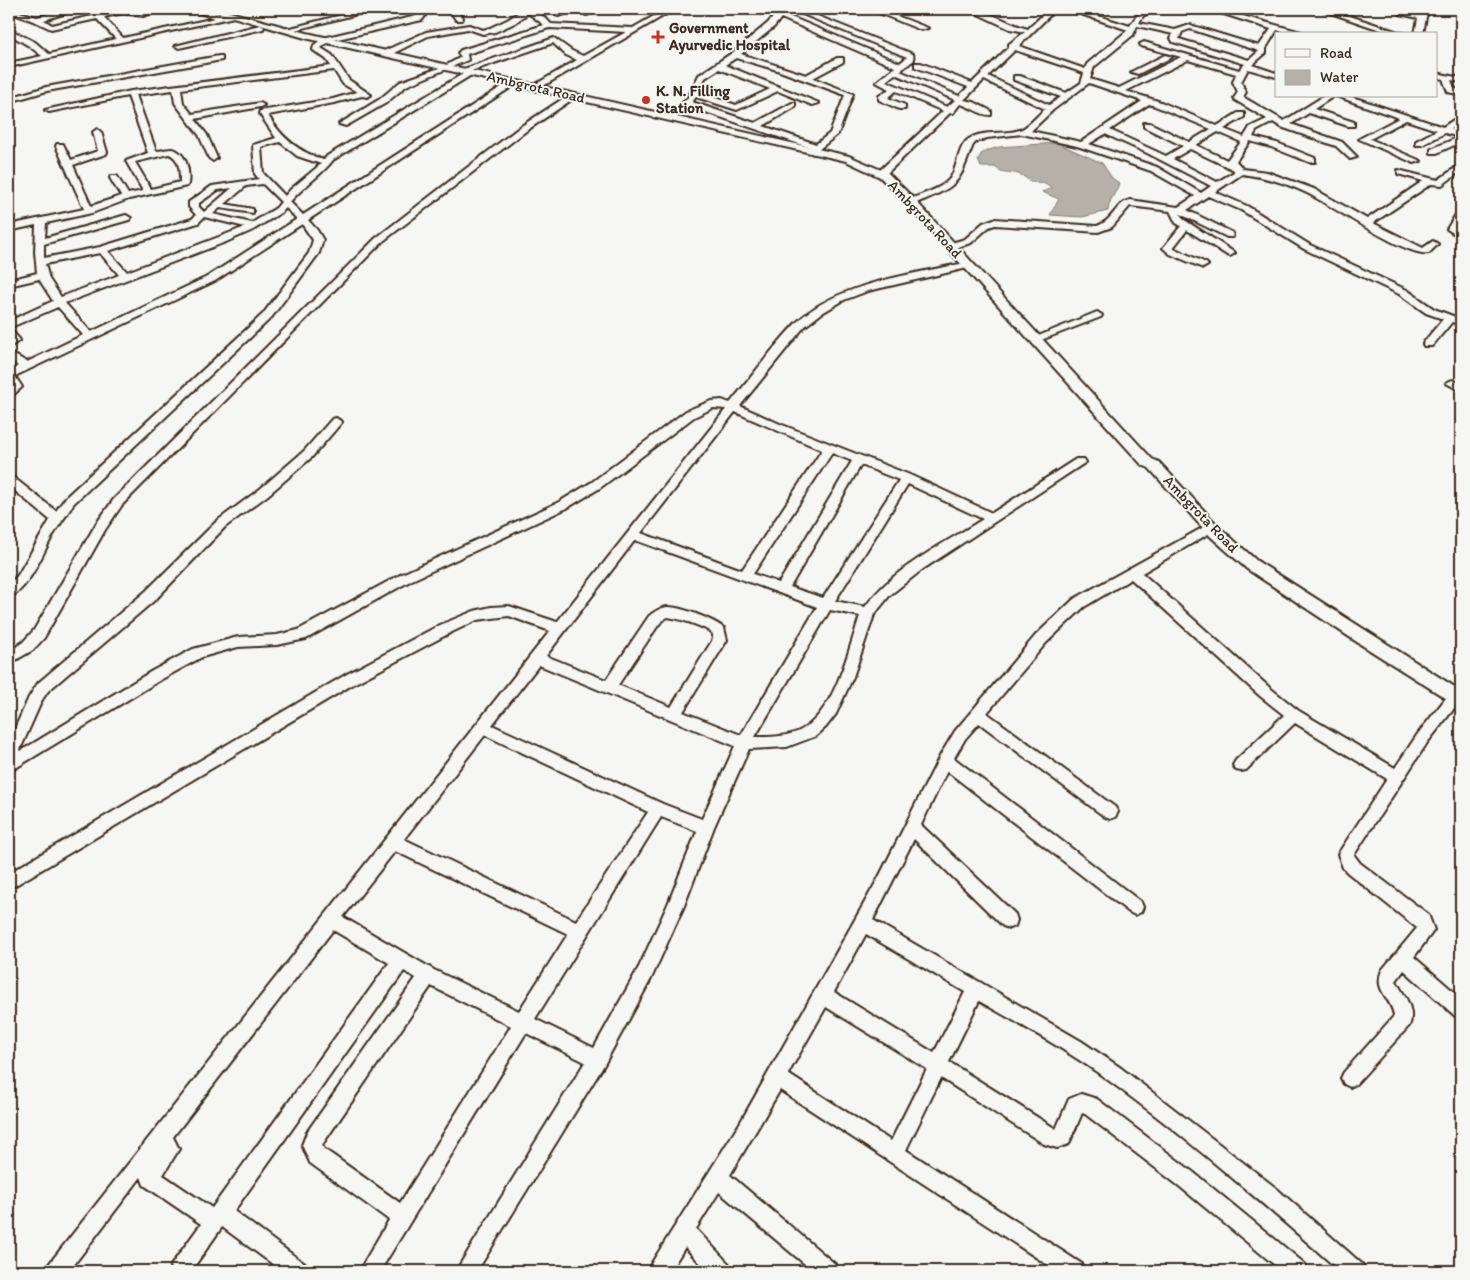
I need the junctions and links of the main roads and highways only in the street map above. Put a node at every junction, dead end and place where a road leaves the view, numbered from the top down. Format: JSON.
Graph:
{"nodes":[{"id":1,"x":197,"y":9,"type":"edge"},
{"id":2,"x":210,"y":9,"type":"edge"},
{"id":3,"x":326,"y":41,"type":"junction"},
{"id":4,"x":446,"y":67,"type":"junction"},
{"id":5,"x":467,"y":72,"type":"junction"},
{"id":6,"x":532,"y":87,"type":"junction"},
{"id":7,"x":667,"y":117,"type":"junction"},
{"id":8,"x":853,"y":162,"type":"junction"},
{"id":9,"x":1147,"y":462,"type":"junction"},
{"id":10,"x":1458,"y":703,"type":"edge"}],
"edges":[{"from":1,"to":3,"type":"main road"},
{"from":2,"to":3,"type":"main road"},
{"from":3,"to":4,"type":"main road"},
{"from":3,"to":4,"type":"main road"},
{"from":4,"to":5,"type":"main road"},
{"from":5,"to":6,"type":"main road","name":"Ambgrota Road"},
{"from":5,"to":6,"type":"main road"},
{"from":6,"to":7,"type":"main road","name":"Ambgrota Road"},
{"from":7,"to":8,"type":"main road"},
{"from":7,"to":8,"type":"main road","name":"Ambgrota Road"},
{"from":8,"to":9,"type":"main road","name":"Ambgrota Road"},
{"from":9,"to":10,"type":"main road","name":"Ambgrota Road"},
{"from":9,"to":10,"type":"main road"}]}
